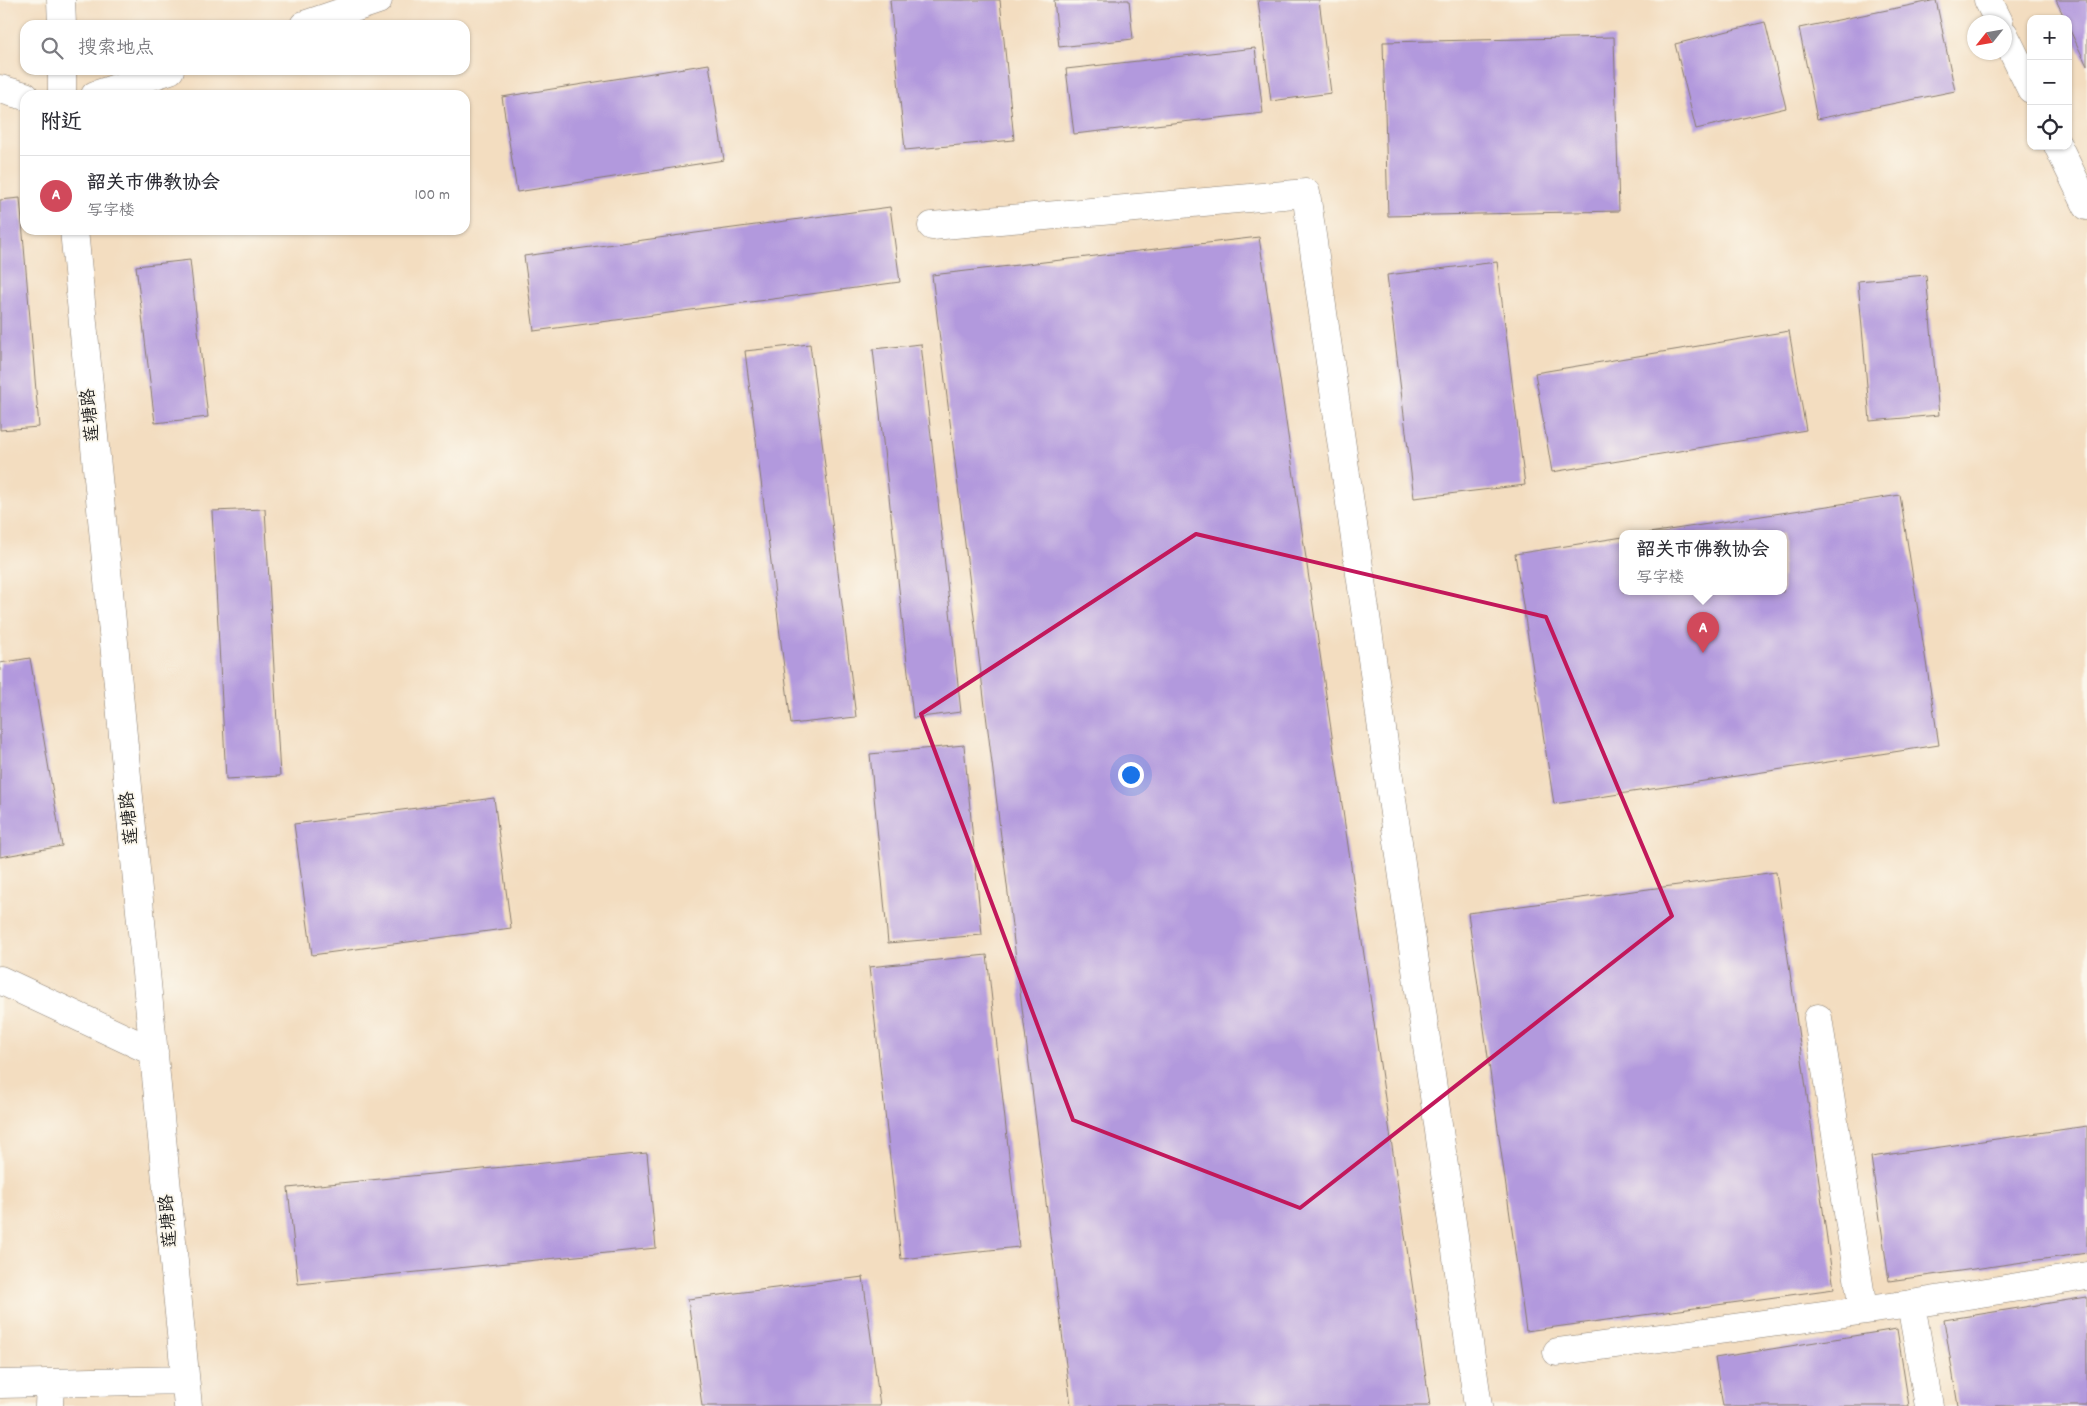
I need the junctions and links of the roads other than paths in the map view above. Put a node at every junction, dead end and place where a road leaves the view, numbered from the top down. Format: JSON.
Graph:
{"nodes":[{"id":1,"x":61,"y":0,"type":"edge"},
{"id":2,"x":378,"y":0,"type":"edge"},
{"id":3,"x":1988,"y":0,"type":"edge"},
{"id":4,"x":1996,"y":15,"type":"edge"},
{"id":5,"x":62,"y":20,"type":"edge"},
{"id":6,"x":319,"y":20,"type":"edge"},
{"id":7,"x":2012,"y":50,"type":"edge"},
{"id":8,"x":62,"y":75,"type":"edge"},
{"id":9,"x":155,"y":75,"type":"edge"},
{"id":10,"x":2027,"y":81,"type":"edge"},
{"id":11,"x":0,"y":89,"type":"edge"},
{"id":12,"x":62,"y":90,"type":"edge"},
{"id":13,"x":110,"y":90,"type":"edge"},
{"id":14,"x":20,"y":95,"type":"edge"},
{"id":15,"x":2060,"y":150,"type":"edge"},
{"id":16,"x":2087,"y":206,"type":"edge"},
{"id":17,"x":932,"y":226,"type":"dead end"},
{"id":18,"x":74,"y":235,"type":"edge"},
{"id":19,"x":0,"y":980,"type":"edge"},
{"id":20,"x":1818,"y":1018,"type":"dead end"},
{"id":21,"x":154,"y":1052,"type":"junction"},
{"id":22,"x":2087,"y":1276,"type":"edge"},
{"id":23,"x":1911,"y":1304,"type":"junction"},
{"id":24,"x":1863,"y":1310,"type":"junction"},
{"id":25,"x":1557,"y":1352,"type":"dead end"},
{"id":26,"x":0,"y":1384,"type":"edge"},
{"id":27,"x":186,"y":1393,"type":"edge"},
{"id":28,"x":50,"y":1394,"type":"edge"},
{"id":29,"x":1478,"y":1406,"type":"edge"},
{"id":30,"x":1928,"y":1406,"type":"edge"}],
"edges":[{"from":1,"to":5,"type":"street"},
{"from":2,"to":6,"type":"street"},
{"from":3,"to":4,"type":"street"},
{"from":7,"to":10,"type":"street"},
{"from":8,"to":12,"type":"street"},
{"from":9,"to":13,"type":"street"},
{"from":11,"to":14,"type":"street"},
{"from":15,"to":16,"type":"street"},
{"from":17,"to":29,"type":"street"},
{"from":18,"to":21,"type":"street","name":"莲塘路"},
{"from":19,"to":21,"type":"street"},
{"from":20,"to":24,"type":"street"},
{"from":21,"to":27,"type":"street","name":"莲塘路"},
{"from":22,"to":23,"type":"street"},
{"from":23,"to":24,"type":"street"},
{"from":23,"to":30,"type":"street"},
{"from":24,"to":25,"type":"street"},
{"from":26,"to":28,"type":"street"},
{"from":27,"to":28,"type":"street"}]}
